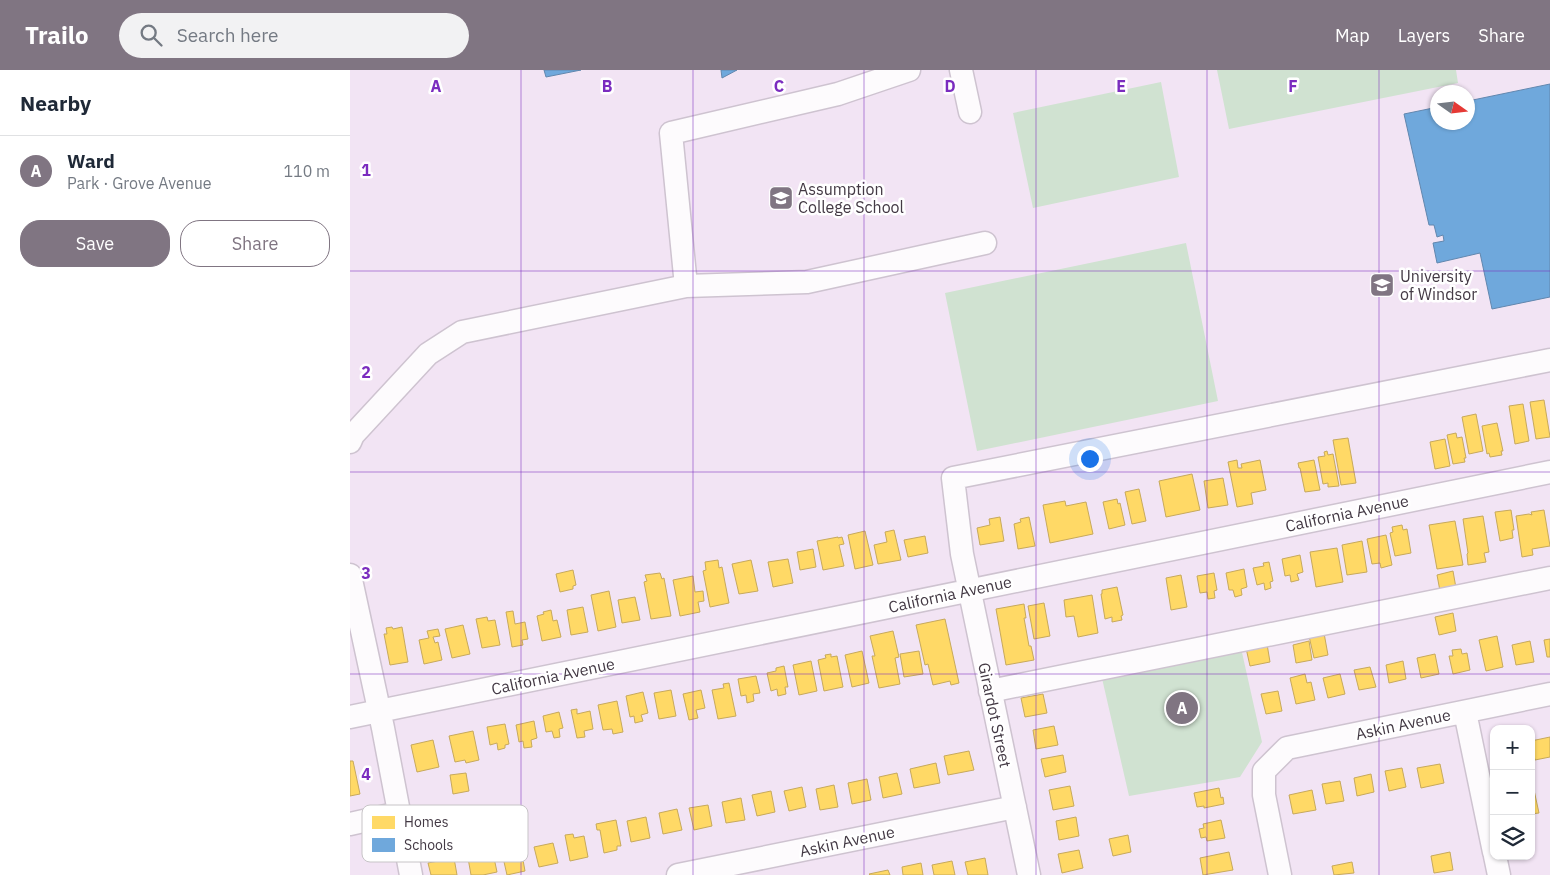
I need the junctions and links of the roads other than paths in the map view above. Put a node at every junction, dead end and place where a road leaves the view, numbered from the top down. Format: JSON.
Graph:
{"nodes":[{"id":1,"x":909,"y":70,"type":"edge"},
{"id":2,"x":961,"y":70,"type":"edge"},
{"id":3,"x":970,"y":112,"type":"dead end"},
{"id":4,"x":985,"y":243,"type":"dead end"},
{"id":5,"x":686,"y":286,"type":"junction"},
{"id":6,"x":1550,"y":360,"type":"edge"},
{"id":7,"x":350,"y":442,"type":"edge"},
{"id":8,"x":1550,"y":472,"type":"edge"},
{"id":9,"x":350,"y":575,"type":"edge"},
{"id":10,"x":1550,"y":578,"type":"edge"},
{"id":11,"x":970,"y":590,"type":"junction"},
{"id":12,"x":990,"y":691,"type":"junction"},
{"id":13,"x":1550,"y":694,"type":"edge"},
{"id":14,"x":379,"y":711,"type":"junction"},
{"id":15,"x":1465,"y":712,"type":"junction"},
{"id":16,"x":350,"y":717,"type":"edge"},
{"id":17,"x":397,"y":805,"type":"edge"},
{"id":18,"x":1015,"y":807,"type":"junction"},
{"id":19,"x":1490,"y":833,"type":"edge"},
{"id":20,"x":1496,"y":860,"type":"edge"},
{"id":21,"x":408,"y":862,"type":"edge"},
{"id":22,"x":411,"y":875,"type":"edge"},
{"id":23,"x":678,"y":875,"type":"edge"},
{"id":24,"x":1029,"y":875,"type":"edge"},
{"id":25,"x":1280,"y":875,"type":"edge"},
{"id":26,"x":1498,"y":875,"type":"edge"}],
"edges":[{"from":1,"to":5,"type":"street"},
{"from":2,"to":3,"type":"street"},
{"from":4,"to":5,"type":"street"},
{"from":5,"to":7,"type":"street"},
{"from":6,"to":11,"type":"street","name":"Girardot Street"},
{"from":8,"to":11,"type":"street","name":"California Avenue"},
{"from":9,"to":14,"type":"street"},
{"from":10,"to":12,"type":"street"},
{"from":11,"to":12,"type":"street","name":"Girardot Street"},
{"from":11,"to":14,"type":"street","name":"California Avenue"},
{"from":12,"to":18,"type":"street","name":"Girardot Street"},
{"from":13,"to":15,"type":"street","name":"Askin Avenue"},
{"from":14,"to":16,"type":"street","name":"California Avenue"},
{"from":14,"to":17,"type":"street"},
{"from":15,"to":19,"type":"street"},
{"from":15,"to":25,"type":"street","name":"Askin Avenue"},
{"from":18,"to":23,"type":"street","name":"Askin Avenue"},
{"from":18,"to":24,"type":"street","name":"Girardot Street"},
{"from":20,"to":26,"type":"street"},
{"from":21,"to":22,"type":"street"}]}
